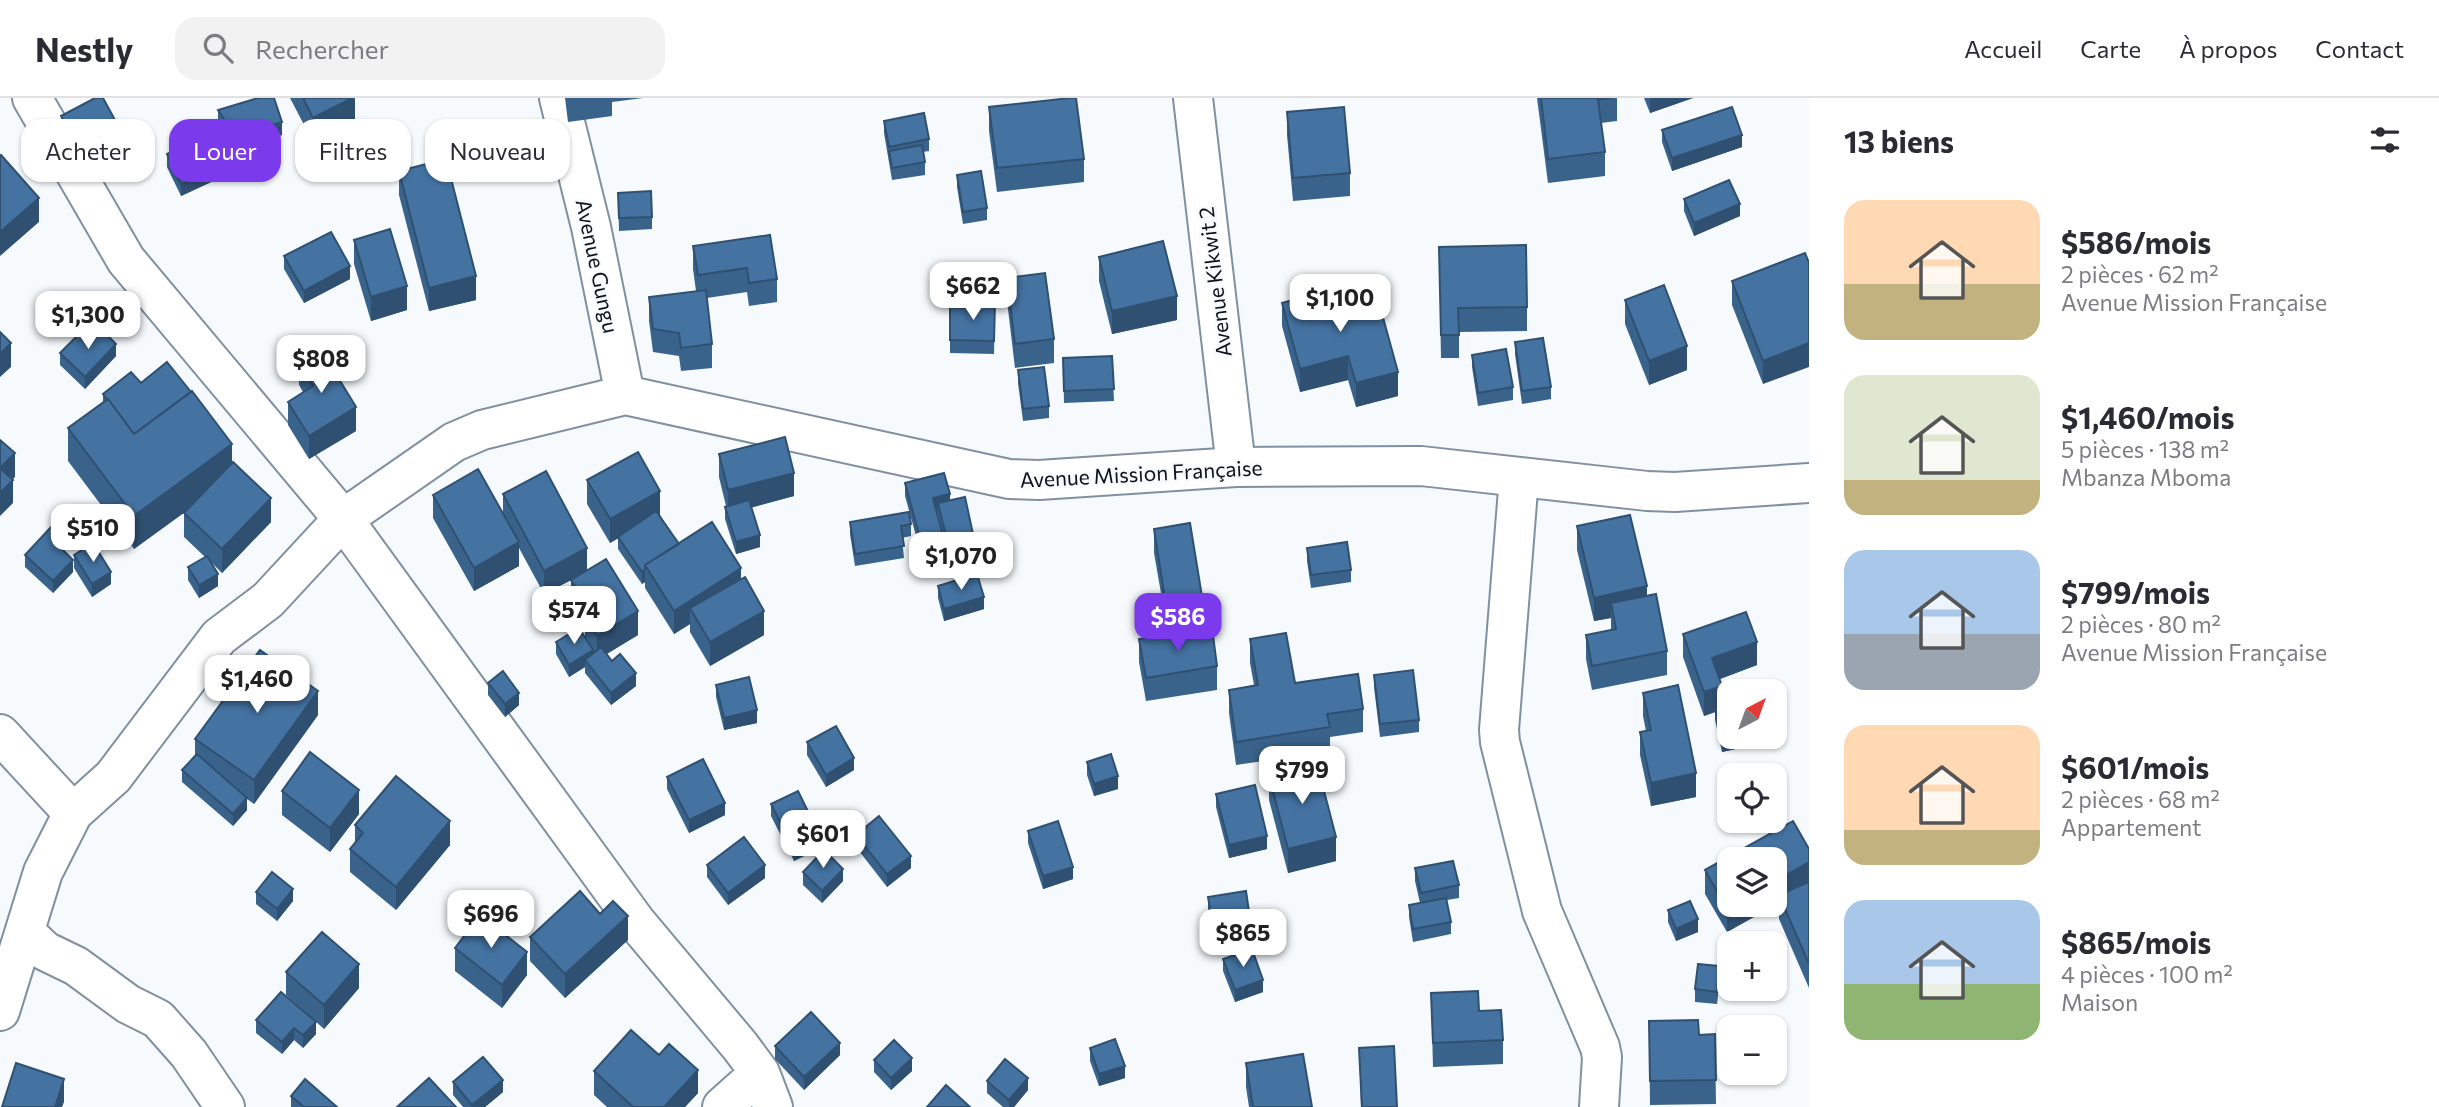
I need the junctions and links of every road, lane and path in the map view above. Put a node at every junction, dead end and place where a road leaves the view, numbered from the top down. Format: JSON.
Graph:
{"nodes":[{"id":1,"x":32,"y":98,"type":"edge"},
{"id":2,"x":559,"y":98,"type":"edge"},
{"id":3,"x":1193,"y":98,"type":"edge"},
{"id":4,"x":625,"y":395,"type":"junction"},
{"id":5,"x":1236,"y":467,"type":"junction"},
{"id":6,"x":1519,"y":477,"type":"junction"},
{"id":7,"x":1809,"y":483,"type":"edge"},
{"id":8,"x":343,"y":519,"type":"junction"},
{"id":9,"x":0,"y":734,"type":"edge"},
{"id":10,"x":73,"y":813,"type":"junction"},
{"id":11,"x":26,"y":933,"type":"junction"},
{"id":12,"x":0,"y":1011,"type":"edge"},
{"id":13,"x":766,"y":1090,"type":"edge"},
{"id":14,"x":225,"y":1107,"type":"edge"},
{"id":15,"x":722,"y":1107,"type":"edge"},
{"id":16,"x":1600,"y":1107,"type":"edge"}],
"edges":[{"from":1,"to":8,"type":"street"},
{"from":2,"to":4,"type":"street","name":"Avenue Gungu"},
{"from":3,"to":5,"type":"street","name":"Avenue Kikwit 2"},
{"from":4,"to":5,"type":"street","name":"Avenue Mission Française"},
{"from":4,"to":8,"type":"street","name":"Avenue Mission Française"},
{"from":5,"to":6,"type":"street","name":"Avenue Mission Française"},
{"from":6,"to":7,"type":"street","name":"Avenue Mission Française"},
{"from":6,"to":16,"type":"street"},
{"from":8,"to":10,"type":"street","name":"Avenue Mission Française"},
{"from":8,"to":13,"type":"street"},
{"from":9,"to":10,"type":"street"},
{"from":10,"to":11,"type":"street"},
{"from":11,"to":12,"type":"street"},
{"from":11,"to":14,"type":"street"},
{"from":13,"to":15,"type":"street"}]}
